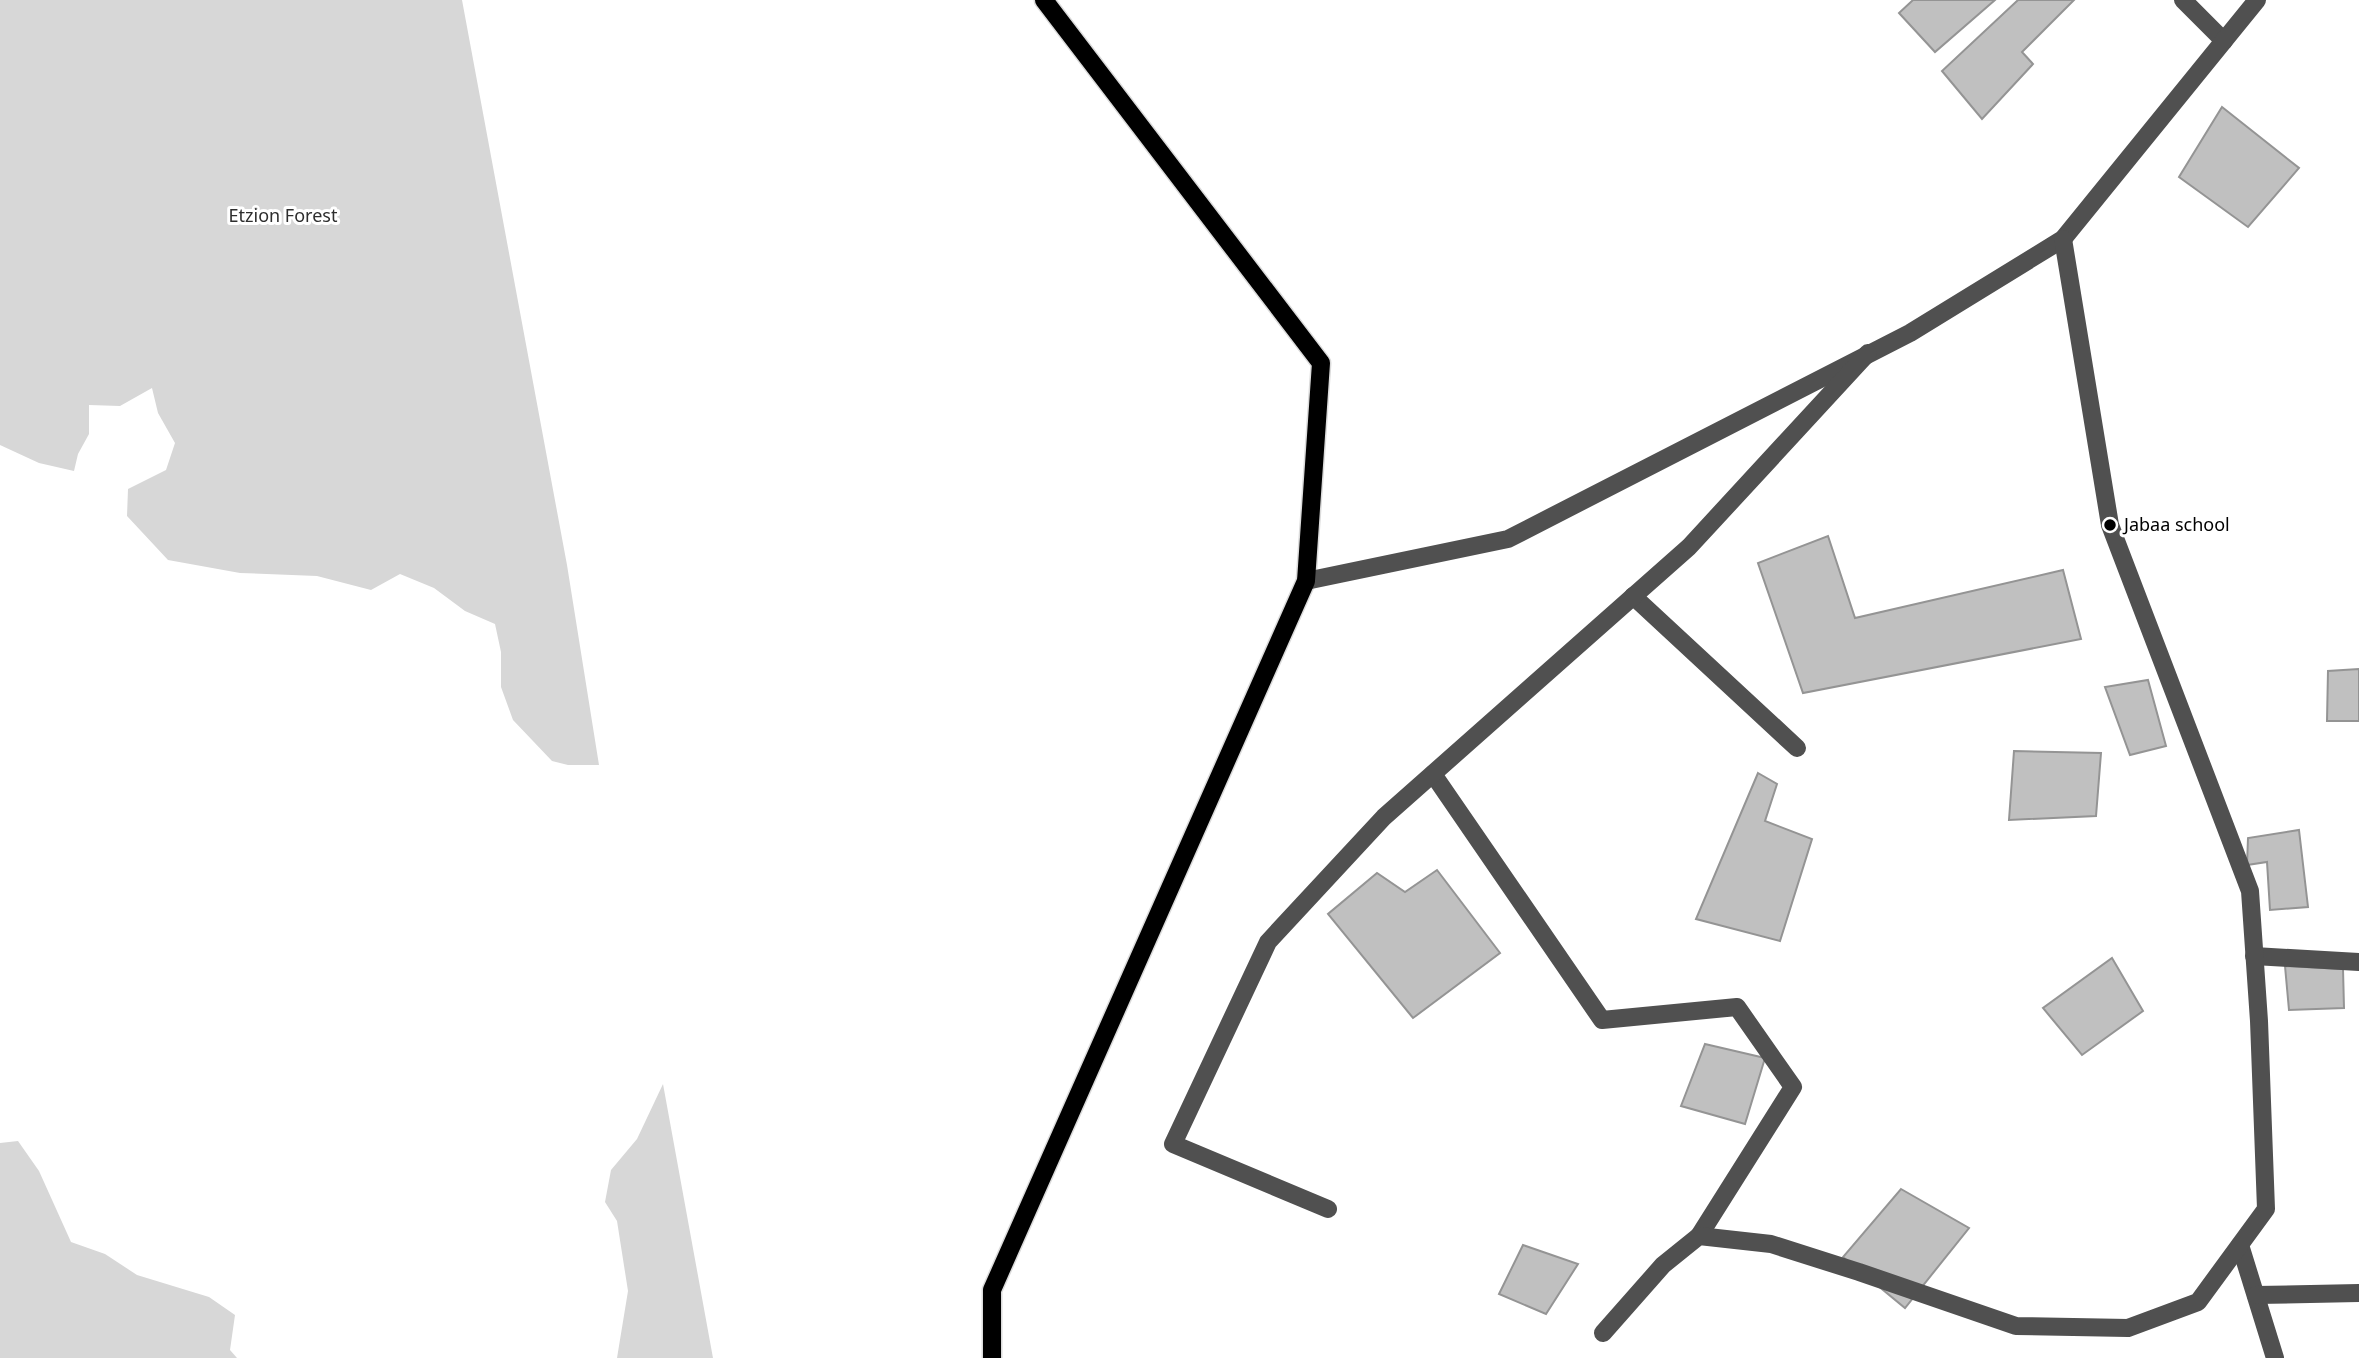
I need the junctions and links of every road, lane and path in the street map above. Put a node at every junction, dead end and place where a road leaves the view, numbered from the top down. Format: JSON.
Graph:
{"nodes":[{"id":1,"x":1044,"y":0,"type":"edge"},
{"id":2,"x":2183,"y":0,"type":"edge"},
{"id":3,"x":2257,"y":0,"type":"edge"},
{"id":4,"x":2224,"y":41,"type":"junction"},
{"id":5,"x":2063,"y":239,"type":"junction"},
{"id":6,"x":1868,"y":354,"type":"junction"},
{"id":7,"x":1306,"y":581,"type":"junction"},
{"id":8,"x":1633,"y":596,"type":"junction"},
{"id":9,"x":1797,"y":748,"type":"dead end"},
{"id":10,"x":1433,"y":774,"type":"junction"},
{"id":11,"x":2254,"y":956,"type":"junction"},
{"id":12,"x":2359,"y":962,"type":"edge"},
{"id":13,"x":1328,"y":1209,"type":"dead end"},
{"id":14,"x":1699,"y":1236,"type":"junction"},
{"id":15,"x":2240,"y":1245,"type":"junction"},
{"id":16,"x":2359,"y":1293,"type":"edge"},
{"id":17,"x":2256,"y":1295,"type":"junction"},
{"id":18,"x":1603,"y":1333,"type":"dead end"},
{"id":19,"x":992,"y":1358,"type":"edge"},
{"id":20,"x":2275,"y":1358,"type":"edge"}],
"edges":[{"from":1,"to":7,"type":"main road"},
{"from":2,"to":4,"type":"street"},
{"from":3,"to":4,"type":"street"},
{"from":4,"to":5,"type":"street"},
{"from":5,"to":6,"type":"street"},
{"from":5,"to":11,"type":"street"},
{"from":6,"to":7,"type":"street"},
{"from":6,"to":8,"type":"street"},
{"from":7,"to":19,"type":"main road"},
{"from":8,"to":9,"type":"street"},
{"from":8,"to":10,"type":"street"},
{"from":10,"to":13,"type":"street"},
{"from":10,"to":14,"type":"street"},
{"from":11,"to":12,"type":"street"},
{"from":11,"to":15,"type":"street"},
{"from":14,"to":15,"type":"street"},
{"from":14,"to":18,"type":"street"},
{"from":15,"to":17,"type":"street"},
{"from":16,"to":17,"type":"street"},
{"from":17,"to":20,"type":"street"}]}
